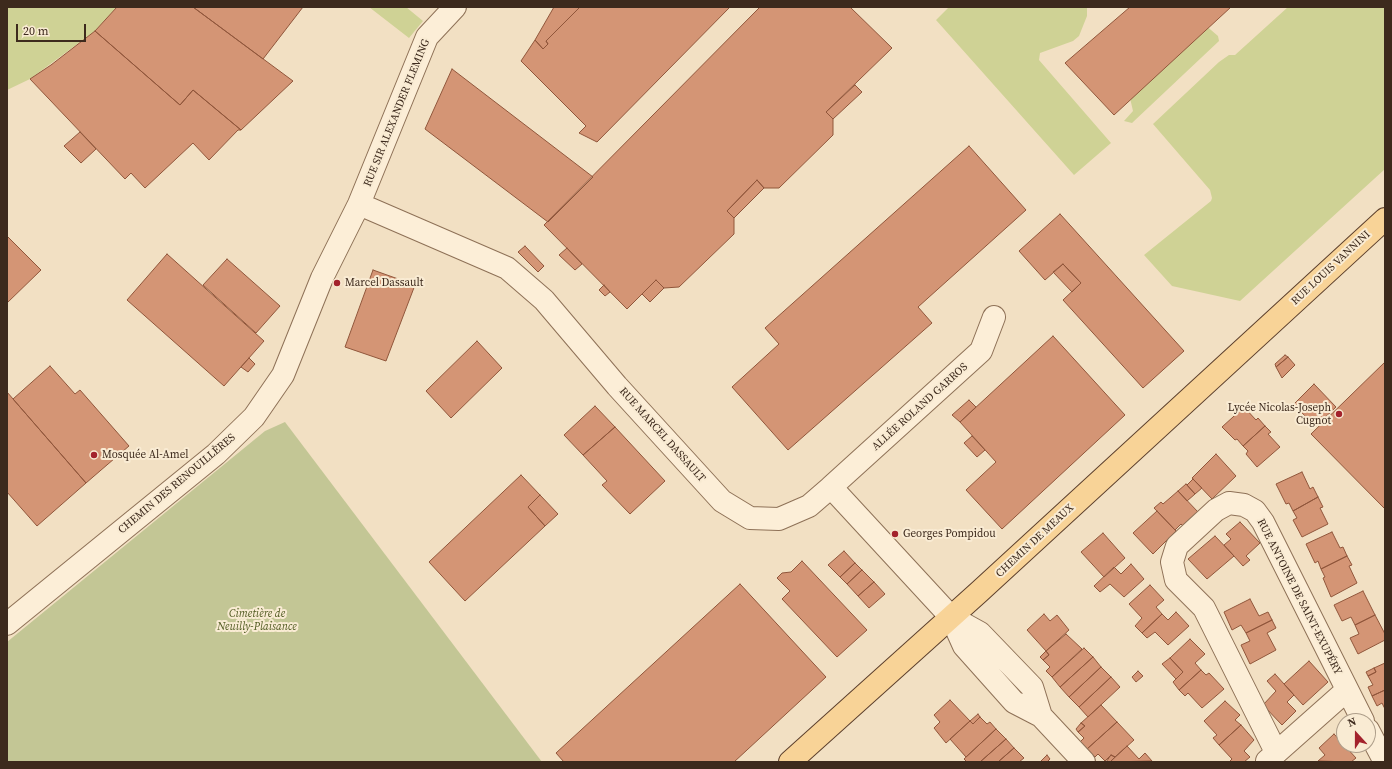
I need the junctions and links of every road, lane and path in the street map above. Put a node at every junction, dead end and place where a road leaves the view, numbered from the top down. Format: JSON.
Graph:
{"nodes":[{"id":1,"x":455,"y":7,"type":"edge"},
{"id":2,"x":359,"y":204,"type":"junction"},
{"id":3,"x":1385,"y":218,"type":"edge"},
{"id":4,"x":994,"y":317,"type":"dead end"},
{"id":5,"x":1278,"y":318,"type":"joint"},
{"id":6,"x":831,"y":487,"type":"junction"},
{"id":7,"x":951,"y":617,"type":"junction"},
{"id":8,"x":7,"y":624,"type":"edge"},
{"id":9,"x":1347,"y":690,"type":"junction"},
{"id":10,"x":1359,"y":713,"type":"edge"},
{"id":11,"x":1376,"y":745,"type":"edge"},
{"id":12,"x":1271,"y":757,"type":"edge"},
{"id":13,"x":790,"y":762,"type":"edge"},
{"id":14,"x":1084,"y":762,"type":"edge"},
{"id":15,"x":1385,"y":762,"type":"edge"}],
"edges":[{"from":1,"to":2,"type":"street","name":"RUE SIR ALEXANDER FLEMING"},
{"from":2,"to":6,"type":"street","name":"RUE MARCEL DASSAULT"},
{"from":2,"to":8,"type":"street","name":"CHEMIN DES RENOUILLÈRES"},
{"from":3,"to":5,"type":"main road","name":"RUE LOUIS VANNINI"},
{"from":4,"to":6,"type":"street","name":"ALLÉE ROLAND GARROS"},
{"from":5,"to":7,"type":"main road","name":"CHEMIN DE MEAUX"},
{"from":6,"to":7,"type":"street"},
{"from":7,"to":13,"type":"main road","name":"CHEMIN DE MEAUX"},
{"from":7,"to":14,"type":"street"},
{"from":9,"to":10,"type":"street","name":"RUE ANTOINE DE SAINT-EXUPÉRY"},
{"from":9,"to":12,"type":"street"},
{"from":9,"to":12,"type":"street","name":"RUE ANTOINE DE SAINT-EXUPÉRY"},
{"from":11,"to":15,"type":"street"}]}
